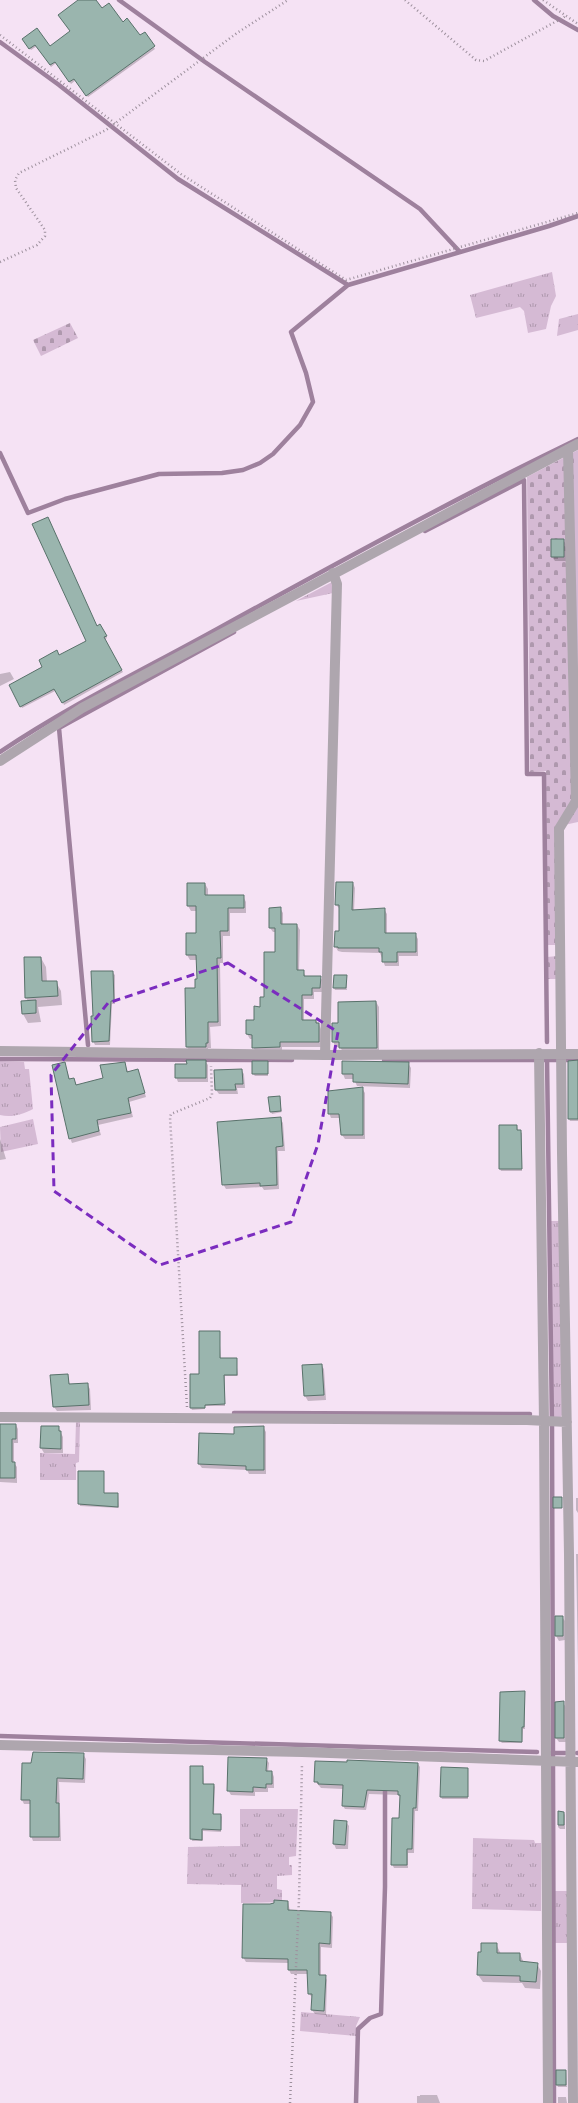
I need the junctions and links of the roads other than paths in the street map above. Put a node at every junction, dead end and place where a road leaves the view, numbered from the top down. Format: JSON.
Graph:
{"nodes":[{"id":1,"x":578,"y":444,"type":"edge"},
{"id":2,"x":568,"y":449,"type":"junction"},
{"id":3,"x":335,"y":577,"type":"junction"},
{"id":4,"x":0,"y":761,"type":"edge"},
{"id":5,"x":0,"y":1051,"type":"edge"},
{"id":6,"x":578,"y":1054,"type":"edge"},
{"id":7,"x":325,"y":1055,"type":"junction"},
{"id":8,"x":539,"y":1058,"type":"junction"},
{"id":9,"x":561,"y":1058,"type":"junction"},
{"id":10,"x":0,"y":1417,"type":"edge"},
{"id":11,"x":549,"y":1421,"type":"junction"},
{"id":12,"x":567,"y":1422,"type":"junction"},
{"id":13,"x":0,"y":1745,"type":"edge"},
{"id":14,"x":551,"y":1762,"type":"junction"},
{"id":15,"x":574,"y":1762,"type":"edge"},
{"id":16,"x":548,"y":2103,"type":"edge"},
{"id":17,"x":573,"y":2103,"type":"edge"}],
"edges":[{"from":1,"to":2,"type":"street"},
{"from":2,"to":3,"type":"street"},
{"from":2,"to":9,"type":"street"},
{"from":3,"to":4,"type":"street"},
{"from":3,"to":7,"type":"street"},
{"from":5,"to":7,"type":"street"},
{"from":6,"to":9,"type":"street"},
{"from":7,"to":8,"type":"street"},
{"from":8,"to":9,"type":"street"},
{"from":8,"to":11,"type":"street"},
{"from":9,"to":12,"type":"street"},
{"from":10,"to":11,"type":"street"},
{"from":11,"to":12,"type":"street"},
{"from":11,"to":14,"type":"street"},
{"from":12,"to":15,"type":"street"},
{"from":13,"to":14,"type":"street"},
{"from":14,"to":15,"type":"street"},
{"from":14,"to":16,"type":"street"},
{"from":15,"to":17,"type":"street"}]}
